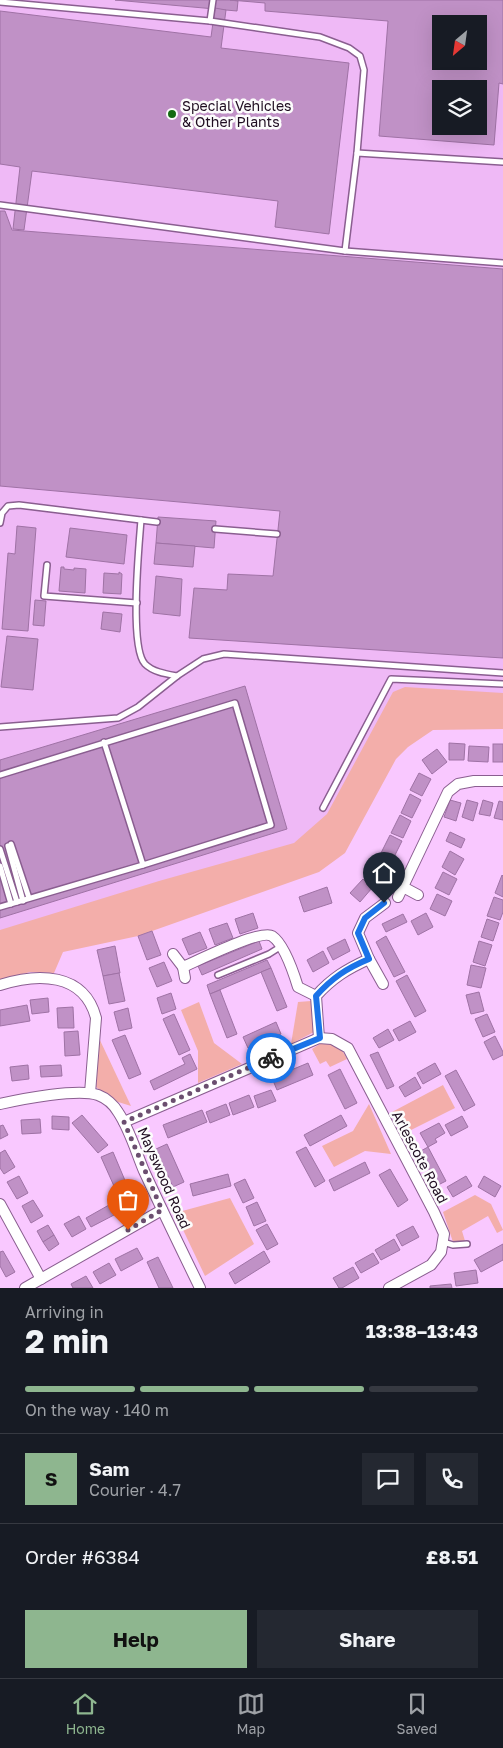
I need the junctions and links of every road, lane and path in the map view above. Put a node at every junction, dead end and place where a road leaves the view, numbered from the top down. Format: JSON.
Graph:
{"nodes":[{"id":1,"x":213,"y":0,"type":"edge"},
{"id":2,"x":0,"y":2,"type":"edge"},
{"id":3,"x":210,"y":21,"type":"junction"},
{"id":4,"x":356,"y":153,"type":"junction"},
{"id":5,"x":503,"y":162,"type":"edge"},
{"id":6,"x":0,"y":205,"type":"edge"},
{"id":7,"x":345,"y":250,"type":"junction"},
{"id":8,"x":503,"y":262,"type":"edge"},
{"id":9,"x":141,"y":520,"type":"junction"},
{"id":10,"x":157,"y":522,"type":"dead end"},
{"id":11,"x":0,"y":523,"type":"edge"},
{"id":12,"x":215,"y":529,"type":"dead end"},
{"id":13,"x":277,"y":534,"type":"dead end"},
{"id":14,"x":47,"y":565,"type":"dead end"},
{"id":15,"x":137,"y":603,"type":"junction"},
{"id":16,"x":503,"y":673,"type":"edge"},
{"id":17,"x":177,"y":676,"type":"junction"},
{"id":18,"x":503,"y":684,"type":"edge"},
{"id":19,"x":0,"y":727,"type":"edge"},
{"id":20,"x":104,"y":742,"type":"junction"},
{"id":21,"x":0,"y":775,"type":"edge"},
{"id":22,"x":503,"y":781,"type":"edge"},
{"id":23,"x":323,"y":808,"type":"dead end"},
{"id":24,"x":9,"y":845,"type":"dead end"},
{"id":25,"x":0,"y":849,"type":"edge"},
{"id":26,"x":143,"y":865,"type":"junction"},
{"id":27,"x":0,"y":866,"type":"edge"},
{"id":28,"x":402,"y":887,"type":"junction"},
{"id":29,"x":418,"y":895,"type":"dead end"},
{"id":30,"x":398,"y":897,"type":"dead end"},
{"id":31,"x":20,"y":901,"type":"junction"},
{"id":32,"x":384,"y":903,"type":"dead end"},
{"id":33,"x":0,"y":907,"type":"edge"},
{"id":34,"x":280,"y":947,"type":"junction"},
{"id":35,"x":173,"y":954,"type":"dead end"},
{"id":36,"x":369,"y":959,"type":"junction"},
{"id":37,"x":183,"y":967,"type":"junction"},
{"id":38,"x":218,"y":975,"type":"dead end"},
{"id":39,"x":185,"y":978,"type":"dead end"},
{"id":40,"x":383,"y":984,"type":"dead end"},
{"id":41,"x":0,"y":985,"type":"edge"},
{"id":42,"x":316,"y":996,"type":"junction"},
{"id":43,"x":320,"y":1038,"type":"junction"},
{"id":44,"x":90,"y":1093,"type":"junction"},
{"id":45,"x":0,"y":1104,"type":"edge"},
{"id":46,"x":124,"y":1122,"type":"junction"},
{"id":47,"x":0,"y":1204,"type":"edge"},
{"id":48,"x":162,"y":1210,"type":"junction"},
{"id":49,"x":443,"y":1242,"type":"junction"},
{"id":50,"x":467,"y":1244,"type":"dead end"},
{"id":51,"x":40,"y":1279,"type":"junction"},
{"id":52,"x":25,"y":1288,"type":"edge"},
{"id":53,"x":200,"y":1288,"type":"edge"},
{"id":54,"x":389,"y":1288,"type":"edge"}],
"edges":[{"from":1,"to":3,"type":"lane"},
{"from":2,"to":3,"type":"lane"},
{"from":3,"to":4,"type":"lane"},
{"from":4,"to":5,"type":"lane"},
{"from":4,"to":7,"type":"lane"},
{"from":6,"to":7,"type":"lane"},
{"from":7,"to":8,"type":"lane"},
{"from":9,"to":10,"type":"lane"},
{"from":9,"to":11,"type":"lane"},
{"from":9,"to":15,"type":"lane"},
{"from":12,"to":13,"type":"lane"},
{"from":14,"to":15,"type":"lane"},
{"from":15,"to":17,"type":"lane"},
{"from":16,"to":17,"type":"lane"},
{"from":17,"to":19,"type":"lane"},
{"from":18,"to":23,"type":"lane"},
{"from":20,"to":21,"type":"lane"},
{"from":20,"to":26,"type":"lane"},
{"from":20,"to":26,"type":"lane"},
{"from":22,"to":28,"type":"street"},
{"from":24,"to":31,"type":"lane"},
{"from":25,"to":31,"type":"lane"},
{"from":26,"to":31,"type":"lane"},
{"from":27,"to":31,"type":"lane"},
{"from":28,"to":29,"type":"street"},
{"from":28,"to":30,"type":"street"},
{"from":31,"to":33,"type":"lane"},
{"from":32,"to":36,"type":"street"},
{"from":34,"to":37,"type":"street"},
{"from":34,"to":38,"type":"lane"},
{"from":34,"to":42,"type":"street"},
{"from":35,"to":37,"type":"street"},
{"from":36,"to":40,"type":"street"},
{"from":36,"to":42,"type":"street"},
{"from":37,"to":39,"type":"street"},
{"from":41,"to":44,"type":"street"},
{"from":42,"to":43,"type":"street"},
{"from":43,"to":46,"type":"street"},
{"from":43,"to":49,"type":"street","name":"Arlescote Road"},
{"from":44,"to":45,"type":"street"},
{"from":44,"to":46,"type":"street","name":"Mayswood Road"},
{"from":46,"to":48,"type":"street","name":"Mayswood Road"},
{"from":47,"to":51,"type":"street"},
{"from":48,"to":51,"type":"street"},
{"from":48,"to":53,"type":"street","name":"Mayswood Road"},
{"from":49,"to":50,"type":"lane"},
{"from":49,"to":54,"type":"street"},
{"from":51,"to":52,"type":"street"}]}
